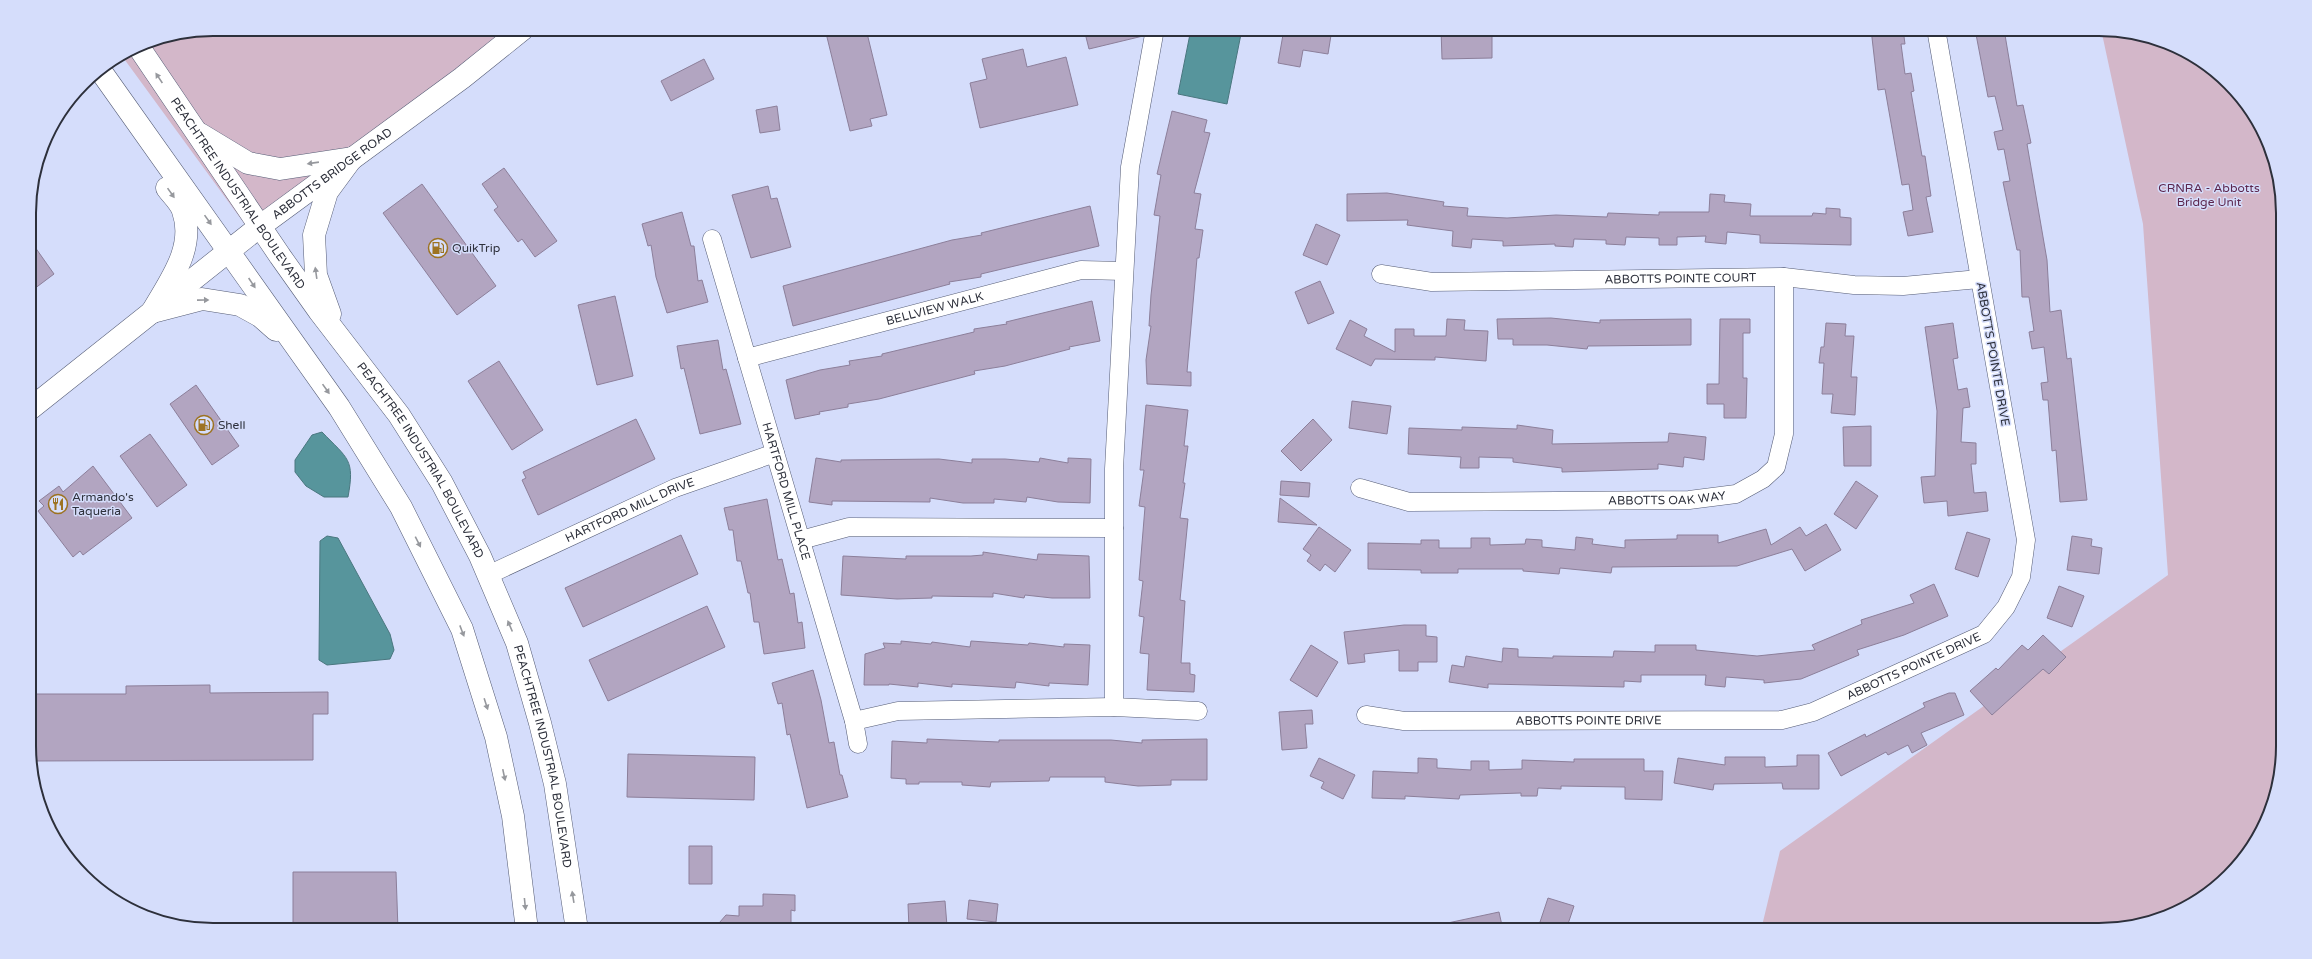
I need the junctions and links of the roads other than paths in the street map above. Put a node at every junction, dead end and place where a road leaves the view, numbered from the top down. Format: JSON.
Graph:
{"nodes":[{"id":1,"x":514,"y":36,"type":"edge"},
{"id":2,"x":1153,"y":36,"type":"edge"},
{"id":3,"x":1937,"y":36,"type":"edge"},
{"id":4,"x":142,"y":52,"type":"edge"},
{"id":5,"x":103,"y":74,"type":"edge"},
{"id":6,"x":145,"y":132,"type":"junction"},
{"id":7,"x":196,"y":132,"type":"junction"},
{"id":8,"x":352,"y":158,"type":"junction"},
{"id":9,"x":259,"y":227,"type":"junction"},
{"id":10,"x":712,"y":239,"type":"dead end"},
{"id":11,"x":230,"y":251,"type":"junction"},
{"id":12,"x":1124,"y":271,"type":"junction"},
{"id":13,"x":1381,"y":274,"type":"dead end"},
{"id":14,"x":1784,"y":277,"type":"junction"},
{"id":15,"x":1979,"y":279,"type":"junction"},
{"id":16,"x":152,"y":312,"type":"junction"},
{"id":17,"x":338,"y":336,"type":"junction"},
{"id":18,"x":294,"y":345,"type":"junction"},
{"id":19,"x":747,"y":358,"type":"junction"},
{"id":20,"x":36,"y":404,"type":"edge"},
{"id":21,"x":775,"y":453,"type":"junction"},
{"id":22,"x":1360,"y":488,"type":"dead end"},
{"id":23,"x":1114,"y":528,"type":"junction"},
{"id":24,"x":801,"y":540,"type":"junction"},
{"id":25,"x":488,"y":575,"type":"junction"},
{"id":26,"x":1114,"y":707,"type":"junction"},
{"id":27,"x":1198,"y":711,"type":"dead end"},
{"id":28,"x":1366,"y":715,"type":"dead end"},
{"id":29,"x":854,"y":721,"type":"junction"},
{"id":30,"x":858,"y":744,"type":"dead end"},
{"id":31,"x":527,"y":923,"type":"edge"},
{"id":32,"x":576,"y":923,"type":"edge"}],
"edges":[{"from":1,"to":8,"type":"main road","name":"ABBOTTS BRIDGE ROAD"},
{"from":2,"to":12,"type":"street"},
{"from":3,"to":15,"type":"street","name":"ABBOTTS POINTE DRIVE"},
{"from":7,"to":4,"type":"main road","name":"PEACHTREE INDUSTRIAL BOULEVARD","one_way":true},
{"from":5,"to":6,"type":"main road"},
{"from":6,"to":11,"type":"main road","one_way":true},
{"from":6,"to":16,"type":"main road","one_way":true},
{"from":8,"to":7,"type":"main road","one_way":true},
{"from":7,"to":9,"type":"main road","name":"PEACHTREE INDUSTRIAL BOULEVARD"},
{"from":8,"to":9,"type":"main road","name":"ABBOTTS BRIDGE ROAD"},
{"from":17,"to":8,"type":"main road","one_way":true},
{"from":9,"to":11,"type":"main road","name":"ABBOTTS BRIDGE ROAD"},
{"from":9,"to":17,"type":"main road","name":"PEACHTREE INDUSTRIAL BOULEVARD"},
{"from":10,"to":19,"type":"street","name":"HARTFORD MILL PLACE"},
{"from":11,"to":16,"type":"main road","name":"ABBOTTS BRIDGE ROAD"},
{"from":11,"to":18,"type":"main road","one_way":true},
{"from":12,"to":19,"type":"street","name":"BELLVIEW WALK"},
{"from":12,"to":23,"type":"street"},
{"from":13,"to":14,"type":"street","name":"ABBOTTS POINTE COURT"},
{"from":14,"to":15,"type":"street","name":"ABBOTTS POINTE COURT"},
{"from":14,"to":22,"type":"street","name":"ABBOTTS OAK WAY"},
{"from":15,"to":28,"type":"street","name":"ABBOTTS POINTE DRIVE"},
{"from":16,"to":18,"type":"main road","one_way":true},
{"from":16,"to":20,"type":"main road","name":"ABBOTTS BRIDGE ROAD"},
{"from":17,"to":25,"type":"main road","name":"PEACHTREE INDUSTRIAL BOULEVARD"},
{"from":18,"to":31,"type":"main road","one_way":true},
{"from":19,"to":21,"type":"street","name":"HARTFORD MILL PLACE"},
{"from":21,"to":24,"type":"street","name":"HARTFORD MILL PLACE"},
{"from":21,"to":25,"type":"street","name":"HARTFORD MILL DRIVE"},
{"from":23,"to":24,"type":"street"},
{"from":23,"to":26,"type":"street"},
{"from":24,"to":29,"type":"street","name":"HARTFORD MILL PLACE"},
{"from":32,"to":25,"type":"main road","name":"PEACHTREE INDUSTRIAL BOULEVARD","one_way":true},
{"from":26,"to":27,"type":"street"},
{"from":26,"to":29,"type":"street"},
{"from":29,"to":30,"type":"street","name":"HARTFORD MILL PLACE"}]}
